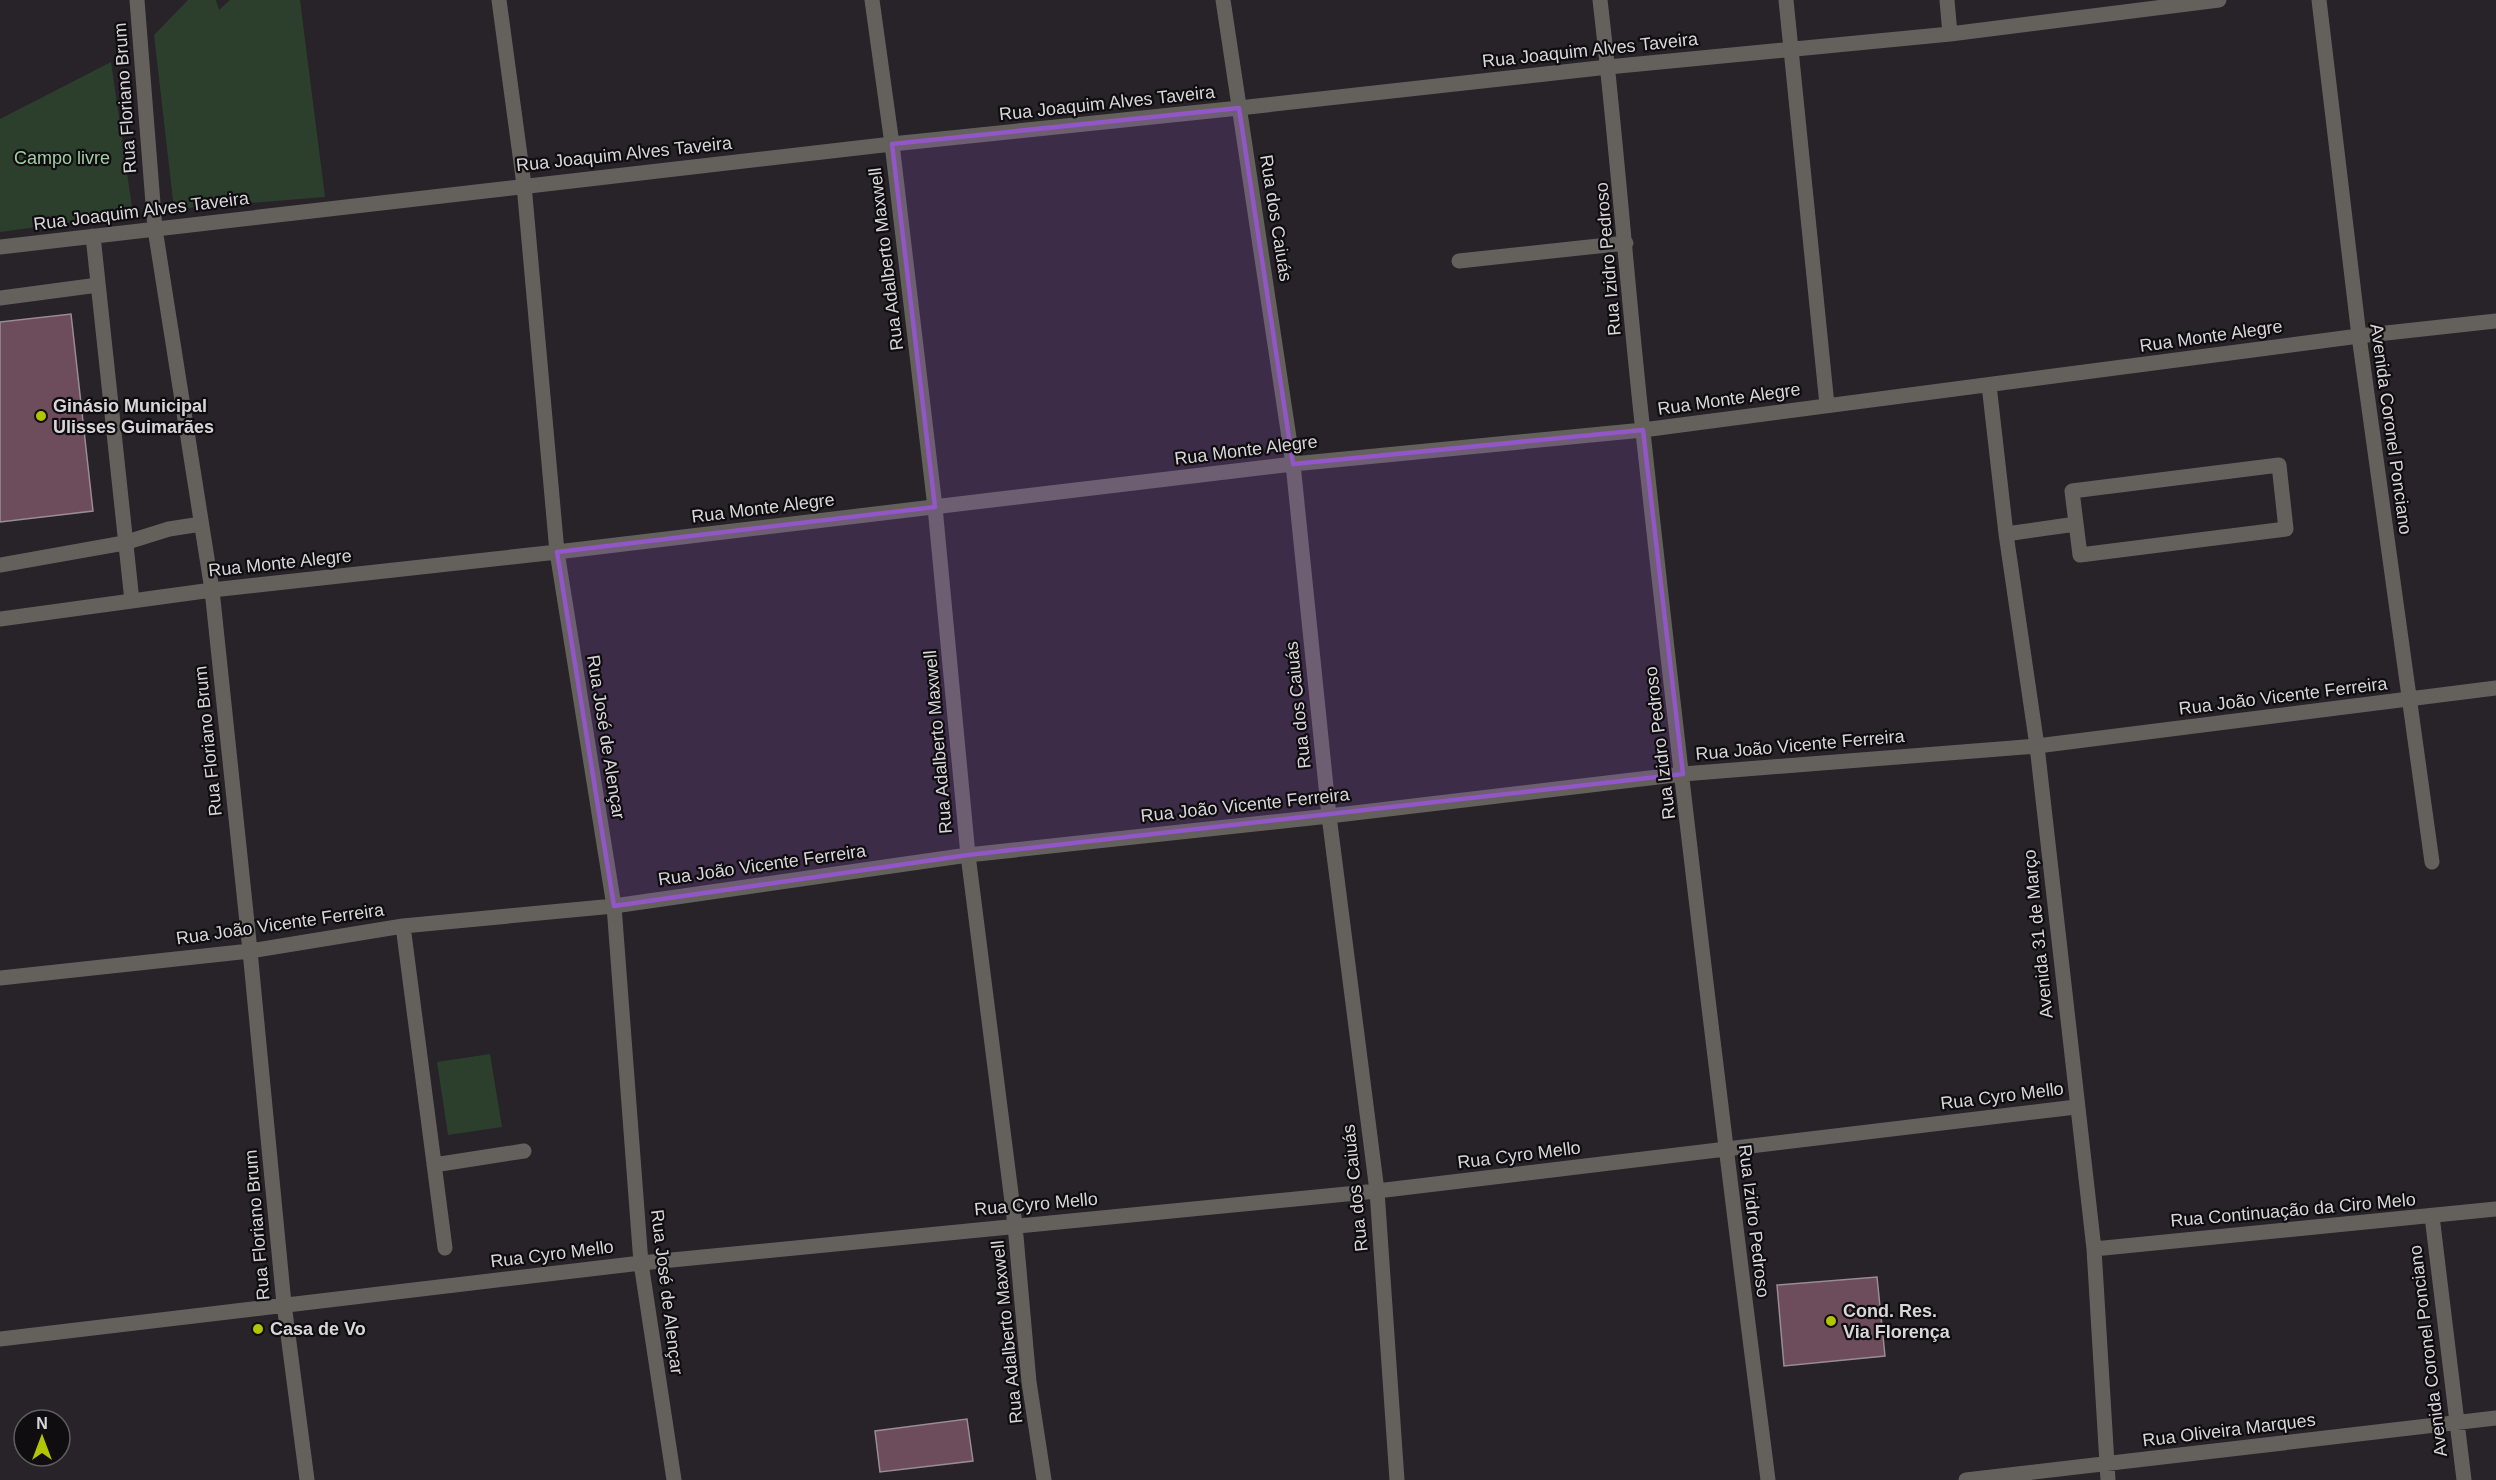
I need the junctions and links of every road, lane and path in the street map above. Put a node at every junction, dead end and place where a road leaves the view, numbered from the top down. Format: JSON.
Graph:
{"nodes":[{"id":1,"x":137,"y":0,"type":"edge"},
{"id":2,"x":499,"y":0,"type":"edge"},
{"id":3,"x":872,"y":0,"type":"edge"},
{"id":4,"x":1223,"y":0,"type":"edge"},
{"id":5,"x":1600,"y":0,"type":"edge"},
{"id":6,"x":1786,"y":0,"type":"edge"},
{"id":7,"x":1947,"y":0,"type":"edge"},
{"id":8,"x":2219,"y":0,"type":"edge"},
{"id":9,"x":2319,"y":0,"type":"edge"},
{"id":10,"x":1950,"y":34,"type":"junction"},
{"id":11,"x":1792,"y":49,"type":"junction"},
{"id":12,"x":1608,"y":67,"type":"junction"},
{"id":13,"x":1239,"y":108,"type":"junction"},
{"id":14,"x":892,"y":144,"type":"junction"},
{"id":15,"x":524,"y":185,"type":"junction"},
{"id":16,"x":155,"y":229,"type":"junction"},
{"id":17,"x":93,"y":236,"type":"junction"},
{"id":18,"x":1626,"y":243,"type":"junction"},
{"id":19,"x":0,"y":247,"type":"edge"},
{"id":20,"x":1459,"y":261,"type":"dead end"},
{"id":21,"x":98,"y":285,"type":"junction"},
{"id":22,"x":0,"y":298,"type":"edge"},
{"id":23,"x":2496,"y":321,"type":"edge"},
{"id":24,"x":2359,"y":336,"type":"junction"},
{"id":25,"x":1989,"y":386,"type":"junction"},
{"id":26,"x":1827,"y":405,"type":"junction"},
{"id":27,"x":1643,"y":430,"type":"junction"},
{"id":28,"x":1293,"y":464,"type":"junction"},
{"id":29,"x":935,"y":507,"type":"junction"},
{"id":30,"x":201,"y":524,"type":"junction"},
{"id":31,"x":2076,"y":524,"type":"junction"},
{"id":32,"x":2006,"y":534,"type":"junction"},
{"id":33,"x":124,"y":543,"type":"junction"},
{"id":34,"x":557,"y":552,"type":"junction"},
{"id":35,"x":0,"y":565,"type":"edge"},
{"id":36,"x":212,"y":590,"type":"junction"},
{"id":37,"x":132,"y":601,"type":"junction"},
{"id":38,"x":0,"y":619,"type":"edge"},
{"id":39,"x":2496,"y":688,"type":"edge"},
{"id":40,"x":2410,"y":700,"type":"junction"},
{"id":41,"x":2037,"y":746,"type":"junction"},
{"id":42,"x":1683,"y":774,"type":"junction"},
{"id":43,"x":1329,"y":816,"type":"junction"},
{"id":44,"x":968,"y":855,"type":"junction"},
{"id":45,"x":2432,"y":862,"type":"dead end"},
{"id":46,"x":614,"y":906,"type":"junction"},
{"id":47,"x":403,"y":926,"type":"junction"},
{"id":48,"x":250,"y":951,"type":"junction"},
{"id":49,"x":0,"y":978,"type":"edge"},
{"id":50,"x":2076,"y":1107,"type":"junction"},
{"id":51,"x":1726,"y":1150,"type":"junction"},
{"id":52,"x":524,"y":1151,"type":"dead end"},
{"id":53,"x":434,"y":1165,"type":"junction"},
{"id":54,"x":1377,"y":1191,"type":"junction"},
{"id":55,"x":2496,"y":1209,"type":"edge"},
{"id":56,"x":2432,"y":1216,"type":"junction"},
{"id":57,"x":1015,"y":1225,"type":"junction"},
{"id":58,"x":445,"y":1248,"type":"dead end"},
{"id":59,"x":2094,"y":1249,"type":"junction"},
{"id":60,"x":640,"y":1263,"type":"junction"},
{"id":61,"x":284,"y":1304,"type":"junction"},
{"id":62,"x":0,"y":1339,"type":"edge"},
{"id":63,"x":2496,"y":1418,"type":"edge"},
{"id":64,"x":2456,"y":1423,"type":"junction"},
{"id":65,"x":2105,"y":1464,"type":"junction"},
{"id":66,"x":307,"y":1480,"type":"edge"},
{"id":67,"x":674,"y":1480,"type":"edge"},
{"id":68,"x":1044,"y":1480,"type":"edge"},
{"id":69,"x":1397,"y":1480,"type":"edge"},
{"id":70,"x":1768,"y":1480,"type":"edge"},
{"id":71,"x":1966,"y":1480,"type":"edge"},
{"id":72,"x":2108,"y":1480,"type":"edge"},
{"id":73,"x":2464,"y":1480,"type":"edge"}],
"edges":[{"from":1,"to":16,"type":"street","name":"Rua Floriano Brum"},
{"from":2,"to":15,"type":"street","name":"Rua José de Alençar"},
{"from":3,"to":14,"type":"street","name":"Rua Adalberto Maxwell"},
{"from":4,"to":13,"type":"street","name":"Rua dos Caiuás"},
{"from":5,"to":12,"type":"street","name":"Rua Izidro Pedroso"},
{"from":6,"to":11,"type":"street"},
{"from":7,"to":10,"type":"street"},
{"from":8,"to":10,"type":"street","name":"Rua Joaquim Alves Taveira"},
{"from":9,"to":24,"type":"street","name":"Avenida Coronel Ponciano"},
{"from":10,"to":11,"type":"street","name":"Rua Joaquim Alves Taveira"},
{"from":11,"to":12,"type":"street","name":"Rua Joaquim Alves Taveira"},
{"from":11,"to":26,"type":"street"},
{"from":12,"to":13,"type":"street","name":"Rua Joaquim Alves Taveira"},
{"from":12,"to":18,"type":"street","name":"Rua Izidro Pedroso"},
{"from":13,"to":14,"type":"street","name":"Rua Joaquim Alves Taveira"},
{"from":13,"to":28,"type":"street","name":"Rua dos Caiuás"},
{"from":14,"to":15,"type":"street","name":"Rua Joaquim Alves Taveira"},
{"from":14,"to":29,"type":"street","name":"Rua Adalberto Maxwell"},
{"from":15,"to":16,"type":"street","name":"Rua Joaquim Alves Taveira"},
{"from":15,"to":34,"type":"street","name":"Rua José de Alençar"},
{"from":16,"to":17,"type":"street","name":"Rua Joaquim Alves Taveira"},
{"from":16,"to":30,"type":"street","name":"Rua Floriano Brum"},
{"from":17,"to":19,"type":"street","name":"Rua Joaquim Alves Taveira"},
{"from":17,"to":21,"type":"street"},
{"from":18,"to":20,"type":"street"},
{"from":18,"to":27,"type":"street","name":"Rua Izidro Pedroso"},
{"from":21,"to":22,"type":"street"},
{"from":21,"to":33,"type":"street"},
{"from":23,"to":24,"type":"street","name":"Rua Monte Alegre"},
{"from":24,"to":25,"type":"street","name":"Rua Monte Alegre"},
{"from":24,"to":40,"type":"street","name":"Avenida Coronel Ponciano"},
{"from":25,"to":26,"type":"street","name":"Rua Monte Alegre"},
{"from":25,"to":32,"type":"street","name":"Avenida 31 de Março"},
{"from":26,"to":27,"type":"street","name":"Rua Monte Alegre"},
{"from":27,"to":28,"type":"street","name":"Rua Monte Alegre"},
{"from":27,"to":42,"type":"street","name":"Rua Izidro Pedroso"},
{"from":28,"to":29,"type":"street","name":"Rua Monte Alegre"},
{"from":28,"to":43,"type":"street","name":"Rua dos Caiuás"},
{"from":29,"to":34,"type":"street","name":"Rua Monte Alegre"},
{"from":29,"to":44,"type":"street","name":"Rua Adalberto Maxwell"},
{"from":30,"to":33,"type":"street"},
{"from":30,"to":36,"type":"street","name":"Rua Floriano Brum"},
{"from":31,"to":31,"type":"street"},
{"from":31,"to":32,"type":"street"},
{"from":32,"to":41,"type":"street","name":"Avenida 31 de Março"},
{"from":33,"to":35,"type":"street"},
{"from":33,"to":37,"type":"street"},
{"from":34,"to":36,"type":"street","name":"Rua Monte Alegre"},
{"from":34,"to":46,"type":"street","name":"Rua José de Alençar"},
{"from":36,"to":37,"type":"street","name":"Rua Monte Alegre"},
{"from":36,"to":48,"type":"street","name":"Rua Floriano Brum"},
{"from":37,"to":38,"type":"street","name":"Rua Monte Alegre"},
{"from":39,"to":40,"type":"street","name":"Rua João Vicente Ferreira"},
{"from":40,"to":41,"type":"street","name":"Rua João Vicente Ferreira"},
{"from":40,"to":45,"type":"street","name":"Avenida Coronel Ponciano"},
{"from":41,"to":42,"type":"street","name":"Rua João Vicente Ferreira"},
{"from":41,"to":50,"type":"street","name":"Avenida 31 de Março"},
{"from":42,"to":43,"type":"street","name":"Rua João Vicente Ferreira"},
{"from":42,"to":51,"type":"street","name":"Rua Izidro Pedroso"},
{"from":43,"to":44,"type":"street","name":"Rua João Vicente Ferreira"},
{"from":43,"to":54,"type":"street","name":"Rua dos Caiuás"},
{"from":44,"to":46,"type":"street","name":"Rua João Vicente Ferreira"},
{"from":44,"to":57,"type":"street","name":"Rua Adalberto Maxwell"},
{"from":46,"to":47,"type":"street","name":"Rua João Vicente Ferreira"},
{"from":46,"to":60,"type":"street","name":"Rua José de Alençar"},
{"from":47,"to":48,"type":"street","name":"Rua João Vicente Ferreira"},
{"from":47,"to":53,"type":"street"},
{"from":48,"to":49,"type":"street","name":"Rua João Vicente Ferreira"},
{"from":48,"to":61,"type":"street","name":"Rua Floriano Brum"},
{"from":50,"to":51,"type":"street","name":"Rua Cyro Mello"},
{"from":50,"to":59,"type":"street","name":"Avenida 31 de Março"},
{"from":51,"to":54,"type":"street","name":"Rua Cyro Mello"},
{"from":51,"to":70,"type":"street","name":"Rua Izidro Pedroso"},
{"from":52,"to":53,"type":"street"},
{"from":53,"to":58,"type":"street"},
{"from":54,"to":57,"type":"street","name":"Rua Cyro Mello"},
{"from":54,"to":69,"type":"street","name":"Rua dos Caiuás"},
{"from":55,"to":56,"type":"street","name":"Rua Continuação da Ciro Melo"},
{"from":56,"to":59,"type":"street","name":"Rua Continuação da Ciro Melo"},
{"from":56,"to":64,"type":"street","name":"Avenida Coronel Ponciano"},
{"from":57,"to":60,"type":"street","name":"Rua Cyro Mello"},
{"from":57,"to":68,"type":"street","name":"Rua Adalberto Maxwell"},
{"from":59,"to":65,"type":"street","name":"Avenida 31 de Março"},
{"from":60,"to":61,"type":"street","name":"Rua Cyro Mello"},
{"from":60,"to":67,"type":"street","name":"Rua José de Alençar"},
{"from":61,"to":62,"type":"street","name":"Rua Cyro Mello"},
{"from":61,"to":66,"type":"street","name":"Rua Floriano Brum"},
{"from":63,"to":64,"type":"street","name":"Rua Oliveira Marques"},
{"from":64,"to":65,"type":"street","name":"Rua Oliveira Marques"},
{"from":64,"to":73,"type":"street","name":"Avenida Coronel Ponciano"},
{"from":65,"to":71,"type":"street","name":"Rua Oliveira Marques"},
{"from":65,"to":72,"type":"street","name":"Avenida 31 de Março"}]}
